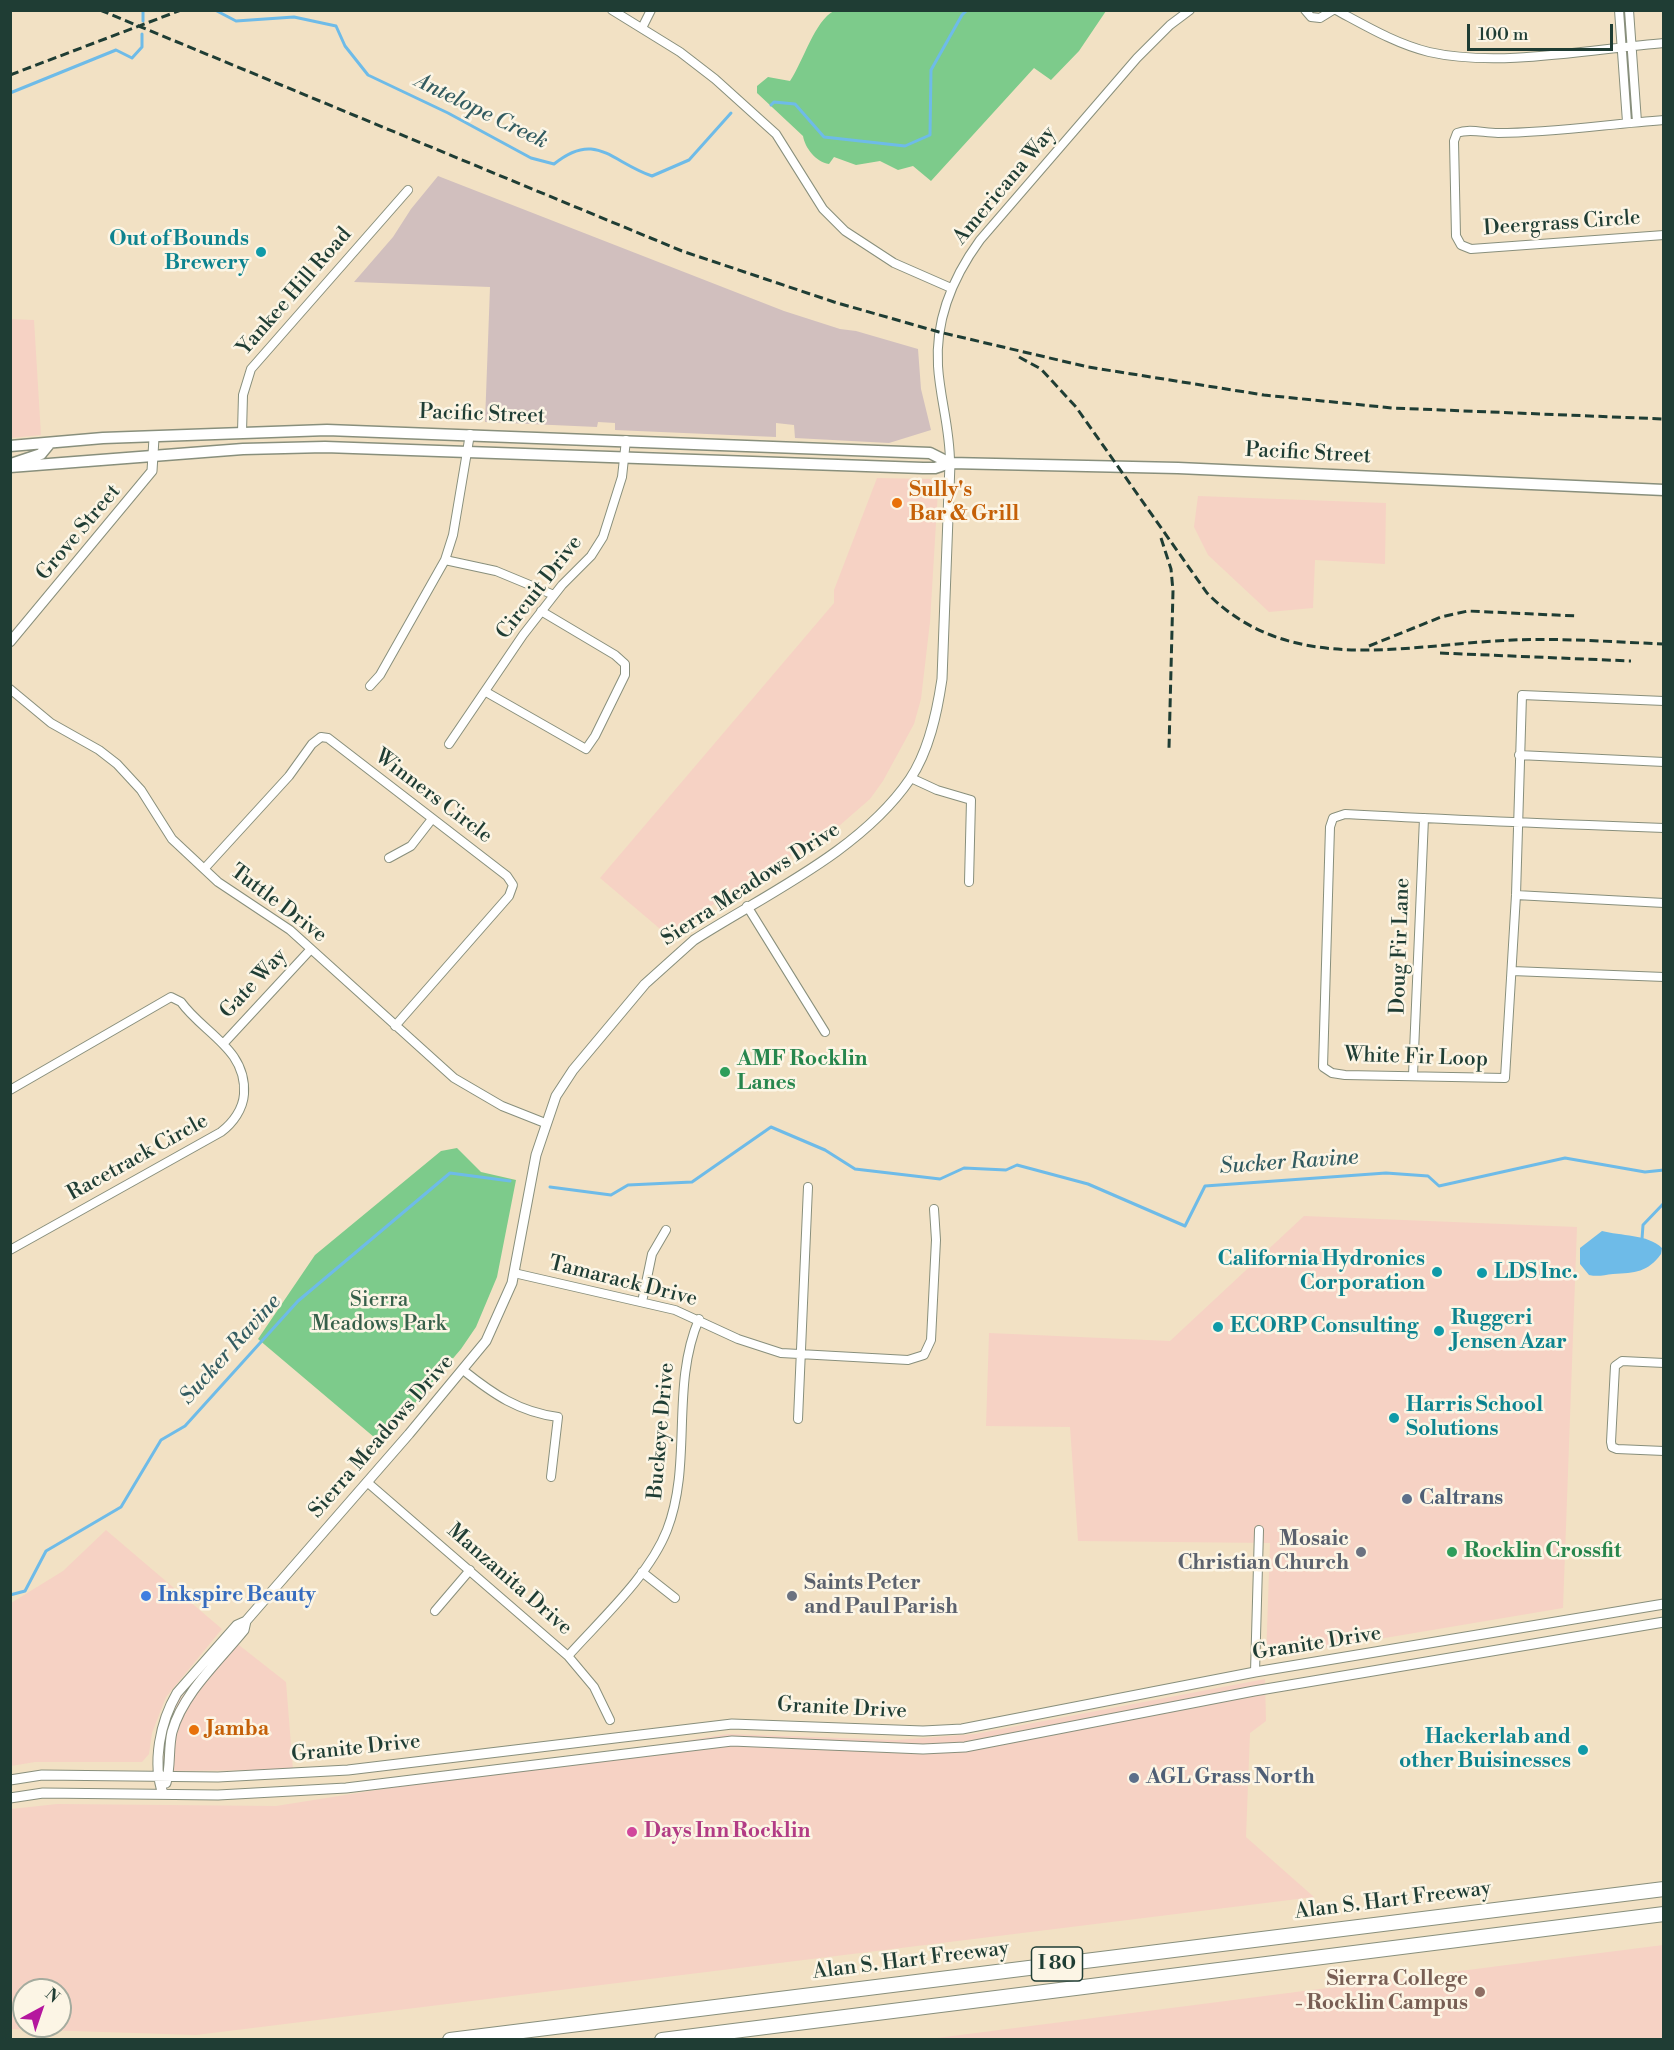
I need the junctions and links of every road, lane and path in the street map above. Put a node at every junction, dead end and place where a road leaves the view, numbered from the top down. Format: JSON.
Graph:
{"nodes":[{"id":1,"x":612,"y":10,"type":"edge"},
{"id":2,"x":651,"y":10,"type":"edge"},
{"id":3,"x":1190,"y":10,"type":"edge"},
{"id":4,"x":1305,"y":10,"type":"edge"},
{"id":5,"x":1335,"y":10,"type":"edge"},
{"id":6,"x":1619,"y":10,"type":"edge"},
{"id":7,"x":1629,"y":10,"type":"edge"},
{"id":8,"x":642,"y":28,"type":"junction"},
{"id":9,"x":1664,"y":43,"type":"edge"},
{"id":10,"x":1632,"y":46,"type":"junction"},
{"id":11,"x":1622,"y":47,"type":"junction"},
{"id":12,"x":1664,"y":120,"type":"edge"},
{"id":13,"x":1627,"y":122,"type":"junction"},
{"id":14,"x":1637,"y":122,"type":"junction"},
{"id":15,"x":408,"y":190,"type":"dead end"},
{"id":16,"x":1664,"y":235,"type":"edge"},
{"id":17,"x":951,"y":288,"type":"junction"},
{"id":18,"x":242,"y":432,"type":"junction"},
{"id":19,"x":470,"y":434,"type":"junction"},
{"id":20,"x":153,"y":438,"type":"junction"},
{"id":21,"x":626,"y":441,"type":"junction"},
{"id":22,"x":50,"y":443,"type":"junction"},
{"id":23,"x":10,"y":446,"type":"edge"},
{"id":24,"x":468,"y":451,"type":"junction"},
{"id":25,"x":154,"y":455,"type":"junction"},
{"id":26,"x":624,"y":458,"type":"junction"},
{"id":27,"x":950,"y":463,"type":"junction"},
{"id":28,"x":10,"y":466,"type":"edge"},
{"id":29,"x":1664,"y":490,"type":"edge"},
{"id":30,"x":445,"y":560,"type":"junction"},
{"id":31,"x":554,"y":595,"type":"junction"},
{"id":32,"x":541,"y":611,"type":"junction"},
{"id":33,"x":10,"y":642,"type":"edge"},
{"id":34,"x":370,"y":686,"type":"dead end"},
{"id":35,"x":10,"y":689,"type":"edge"},
{"id":36,"x":486,"y":692,"type":"junction"},
{"id":37,"x":1664,"y":701,"type":"edge"},
{"id":38,"x":449,"y":744,"type":"dead end"},
{"id":39,"x":1520,"y":755,"type":"junction"},
{"id":40,"x":1664,"y":762,"type":"edge"},
{"id":41,"x":911,"y":778,"type":"junction"},
{"id":42,"x":1424,"y":818,"type":"junction"},
{"id":43,"x":432,"y":819,"type":"junction"},
{"id":44,"x":1516,"y":821,"type":"junction"},
{"id":45,"x":1664,"y":828,"type":"edge"},
{"id":46,"x":389,"y":858,"type":"dead end"},
{"id":47,"x":204,"y":869,"type":"junction"},
{"id":48,"x":969,"y":882,"type":"dead end"},
{"id":49,"x":1516,"y":895,"type":"junction"},
{"id":50,"x":1664,"y":903,"type":"edge"},
{"id":51,"x":747,"y":906,"type":"junction"},
{"id":52,"x":311,"y":949,"type":"junction"},
{"id":53,"x":1512,"y":971,"type":"junction"},
{"id":54,"x":1664,"y":977,"type":"edge"},
{"id":55,"x":395,"y":1026,"type":"junction"},
{"id":56,"x":825,"y":1032,"type":"dead end"},
{"id":57,"x":223,"y":1044,"type":"junction"},
{"id":58,"x":1413,"y":1075,"type":"junction"},
{"id":59,"x":10,"y":1090,"type":"edge"},
{"id":60,"x":545,"y":1123,"type":"junction"},
{"id":61,"x":808,"y":1187,"type":"dead end"},
{"id":62,"x":934,"y":1209,"type":"dead end"},
{"id":63,"x":666,"y":1230,"type":"dead end"},
{"id":64,"x":10,"y":1250,"type":"edge"},
{"id":65,"x":514,"y":1273,"type":"junction"},
{"id":66,"x":642,"y":1302,"type":"junction"},
{"id":67,"x":699,"y":1319,"type":"junction"},
{"id":68,"x":801,"y":1356,"type":"junction"},
{"id":69,"x":1664,"y":1363,"type":"edge"},
{"id":70,"x":463,"y":1370,"type":"junction"},
{"id":71,"x":798,"y":1419,"type":"dead end"},
{"id":72,"x":1664,"y":1451,"type":"edge"},
{"id":73,"x":551,"y":1477,"type":"dead end"},
{"id":74,"x":368,"y":1482,"type":"junction"},
{"id":75,"x":1259,"y":1530,"type":"dead end"},
{"id":76,"x":470,"y":1570,"type":"junction"},
{"id":77,"x":642,"y":1572,"type":"junction"},
{"id":78,"x":675,"y":1598,"type":"dead end"},
{"id":79,"x":1664,"y":1604,"type":"edge"},
{"id":80,"x":435,"y":1611,"type":"dead end"},
{"id":81,"x":246,"y":1621,"type":"junction"},
{"id":82,"x":1664,"y":1622,"type":"edge"},
{"id":83,"x":568,"y":1656,"type":"junction"},
{"id":84,"x":212,"y":1670,"type":"junction"},
{"id":85,"x":1255,"y":1672,"type":"junction"},
{"id":86,"x":1254,"y":1691,"type":"junction"},
{"id":87,"x":177,"y":1693,"type":"junction"},
{"id":88,"x":610,"y":1720,"type":"dead end"},
{"id":89,"x":157,"y":1777,"type":"junction"},
{"id":90,"x":168,"y":1777,"type":"junction"},
{"id":91,"x":10,"y":1780,"type":"edge"},
{"id":92,"x":163,"y":1794,"type":"junction"},
{"id":93,"x":10,"y":1798,"type":"edge"},
{"id":94,"x":1664,"y":1889,"type":"edge"},
{"id":95,"x":1664,"y":1914,"type":"edge"},
{"id":96,"x":450,"y":2040,"type":"edge"},
{"id":97,"x":662,"y":2040,"type":"edge"}],
"edges":[{"from":1,"to":8,"type":"street"},
{"from":2,"to":8,"type":"street"},
{"from":3,"to":17,"type":"street","name":"Americana Way"},
{"from":4,"to":5,"type":"street"},
{"from":5,"to":11,"type":"street"},
{"from":6,"to":11,"type":"street"},
{"from":7,"to":10,"type":"street"},
{"from":8,"to":17,"type":"street"},
{"from":9,"to":10,"type":"street"},
{"from":10,"to":11,"type":"street"},
{"from":10,"to":14,"type":"street"},
{"from":11,"to":13,"type":"street"},
{"from":12,"to":14,"type":"street","name":"Deergrass Circle"},
{"from":13,"to":14,"type":"street","name":"Deergrass Circle"},
{"from":13,"to":16,"type":"street","name":"Deergrass Circle"},
{"from":15,"to":18,"type":"street","name":"Yankee Hill Road"},
{"from":17,"to":27,"type":"street","name":"Americana Way"},
{"from":18,"to":19,"type":"main road","name":"Pacific Street"},
{"from":18,"to":20,"type":"main road","name":"Pacific Street"},
{"from":19,"to":21,"type":"main road","name":"Pacific Street"},
{"from":19,"to":24,"type":"street"},
{"from":20,"to":22,"type":"main road","name":"Pacific Street"},
{"from":20,"to":25,"type":"street","name":"Grove Street"},
{"from":21,"to":26,"type":"street","name":"Circuit Drive"},
{"from":21,"to":27,"type":"main road","name":"Pacific Street"},
{"from":22,"to":23,"type":"main road","name":"Pacific Street"},
{"from":22,"to":28,"type":"main road"},
{"from":24,"to":25,"type":"main road","name":"Pacific Street"},
{"from":24,"to":26,"type":"main road","name":"Pacific Street"},
{"from":24,"to":30,"type":"street"},
{"from":25,"to":28,"type":"main road","name":"Pacific Street"},
{"from":25,"to":33,"type":"street","name":"Grove Street"},
{"from":26,"to":27,"type":"main road","name":"Pacific Street"},
{"from":26,"to":31,"type":"street","name":"Circuit Drive"},
{"from":27,"to":29,"type":"main road","name":"Pacific Street"},
{"from":27,"to":41,"type":"street","name":"Sierra Meadows Drive"},
{"from":30,"to":31,"type":"street"},
{"from":30,"to":34,"type":"street"},
{"from":31,"to":32,"type":"street","name":"Circuit Drive"},
{"from":32,"to":36,"type":"street","name":"Circuit Drive"},
{"from":32,"to":36,"type":"street"},
{"from":35,"to":47,"type":"street","name":"Tuttle Drive"},
{"from":36,"to":38,"type":"street","name":"Circuit Drive"},
{"from":37,"to":39,"type":"street"},
{"from":39,"to":40,"type":"street"},
{"from":39,"to":44,"type":"street"},
{"from":41,"to":48,"type":"street"},
{"from":41,"to":51,"type":"street","name":"Sierra Meadows Drive"},
{"from":42,"to":44,"type":"street","name":"White Fir Loop"},
{"from":42,"to":58,"type":"street","name":"Doug Fir Lane"},
{"from":42,"to":58,"type":"street","name":"White Fir Loop"},
{"from":43,"to":46,"type":"street"},
{"from":43,"to":47,"type":"street","name":"Winners Circle"},
{"from":43,"to":55,"type":"street","name":"Winners Circle"},
{"from":44,"to":45,"type":"street"},
{"from":44,"to":49,"type":"street","name":"White Fir Loop"},
{"from":47,"to":52,"type":"street","name":"Tuttle Drive"},
{"from":49,"to":50,"type":"street"},
{"from":49,"to":53,"type":"street","name":"White Fir Loop"},
{"from":51,"to":56,"type":"street"},
{"from":51,"to":60,"type":"street","name":"Sierra Meadows Drive"},
{"from":52,"to":55,"type":"street","name":"Tuttle Drive"},
{"from":52,"to":57,"type":"street","name":"Gate Way"},
{"from":53,"to":54,"type":"street"},
{"from":53,"to":58,"type":"street","name":"White Fir Loop"},
{"from":55,"to":60,"type":"street","name":"Tuttle Drive"},
{"from":57,"to":59,"type":"street","name":"Racetrack Circle"},
{"from":57,"to":64,"type":"street","name":"Racetrack Circle"},
{"from":60,"to":65,"type":"street","name":"Sierra Meadows Drive"},
{"from":61,"to":68,"type":"street"},
{"from":62,"to":68,"type":"street","name":"Tamarack Drive"},
{"from":63,"to":66,"type":"street"},
{"from":65,"to":66,"type":"street","name":"Tamarack Drive"},
{"from":65,"to":70,"type":"street","name":"Sierra Meadows Drive"},
{"from":66,"to":67,"type":"street","name":"Tamarack Drive"},
{"from":67,"to":68,"type":"street","name":"Tamarack Drive"},
{"from":67,"to":77,"type":"street","name":"Buckeye Drive"},
{"from":68,"to":71,"type":"street"},
{"from":69,"to":72,"type":"street"},
{"from":70,"to":73,"type":"street"},
{"from":70,"to":74,"type":"street","name":"Sierra Meadows Drive"},
{"from":74,"to":76,"type":"street","name":"Manzanita Drive"},
{"from":74,"to":81,"type":"street","name":"Sierra Meadows Drive"},
{"from":75,"to":85,"type":"street"},
{"from":76,"to":80,"type":"street"},
{"from":76,"to":83,"type":"street","name":"Manzanita Drive"},
{"from":77,"to":78,"type":"street"},
{"from":77,"to":83,"type":"street","name":"Buckeye Drive"},
{"from":79,"to":85,"type":"street","name":"Granite Drive"},
{"from":81,"to":84,"type":"street","name":"Sierra Meadows Drive"},
{"from":81,"to":87,"type":"street","name":"Sierra Meadows Drive"},
{"from":82,"to":86,"type":"street","name":"Granite Drive"},
{"from":83,"to":88,"type":"street","name":"Manzanita Drive"},
{"from":84,"to":87,"type":"street"},
{"from":84,"to":90,"type":"street","name":"Sierra Meadows Drive"},
{"from":85,"to":86,"type":"street"},
{"from":85,"to":90,"type":"street","name":"Granite Drive"},
{"from":86,"to":92,"type":"street","name":"Granite Drive"},
{"from":87,"to":89,"type":"street","name":"Sierra Meadows Drive"},
{"from":89,"to":90,"type":"street","name":"Granite Drive"},
{"from":89,"to":91,"type":"street","name":"Granite Drive"},
{"from":89,"to":92,"type":"street","name":"Sierra Meadows Drive"},
{"from":90,"to":92,"type":"street","name":"Sierra Meadows Drive"},
{"from":92,"to":93,"type":"street","name":"Granite Drive"},
{"from":94,"to":96,"type":"highway","name":"Alan S. Hart Freeway","number":"I 80"},
{"from":95,"to":97,"type":"highway","number":"I 80"}]}
